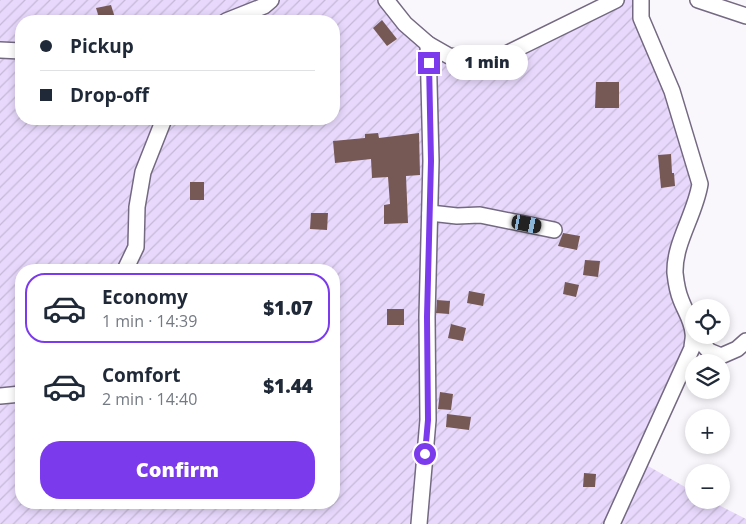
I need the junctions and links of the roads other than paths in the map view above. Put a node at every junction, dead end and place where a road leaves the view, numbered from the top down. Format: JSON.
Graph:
{"nodes":[{"id":1,"x":271,"y":0,"type":"edge"},
{"id":2,"x":386,"y":0,"type":"edge"},
{"id":3,"x":616,"y":0,"type":"edge"},
{"id":4,"x":641,"y":0,"type":"edge"},
{"id":5,"x":698,"y":0,"type":"edge"},
{"id":6,"x":241,"y":15,"type":"edge"},
{"id":7,"x":746,"y":16,"type":"edge"},
{"id":8,"x":428,"y":44,"type":"junction"},
{"id":9,"x":0,"y":50,"type":"edge"},
{"id":10,"x":15,"y":51,"type":"edge"},
{"id":11,"x":162,"y":125,"type":"edge"},
{"id":12,"x":430,"y":213,"type":"junction"},
{"id":13,"x":554,"y":230,"type":"dead end"},
{"id":14,"x":128,"y":264,"type":"edge"},
{"id":15,"x":685,"y":308,"type":"edge"},
{"id":16,"x":746,"y":341,"type":"edge"},
{"id":17,"x":693,"y":344,"type":"edge"},
{"id":18,"x":703,"y":344,"type":"edge"},
{"id":19,"x":15,"y":395,"type":"edge"},
{"id":20,"x":0,"y":396,"type":"edge"},
{"id":21,"x":419,"y":524,"type":"edge"},
{"id":22,"x":612,"y":524,"type":"edge"}],
"edges":[{"from":1,"to":6,"type":"street"},
{"from":2,"to":8,"type":"street"},
{"from":3,"to":8,"type":"street"},
{"from":4,"to":15,"type":"street"},
{"from":5,"to":7,"type":"street"},
{"from":8,"to":12,"type":"street"},
{"from":9,"to":10,"type":"street"},
{"from":11,"to":14,"type":"street"},
{"from":12,"to":13,"type":"street"},
{"from":12,"to":21,"type":"street"},
{"from":16,"to":18,"type":"street"},
{"from":17,"to":22,"type":"street"},
{"from":19,"to":20,"type":"street"}]}
